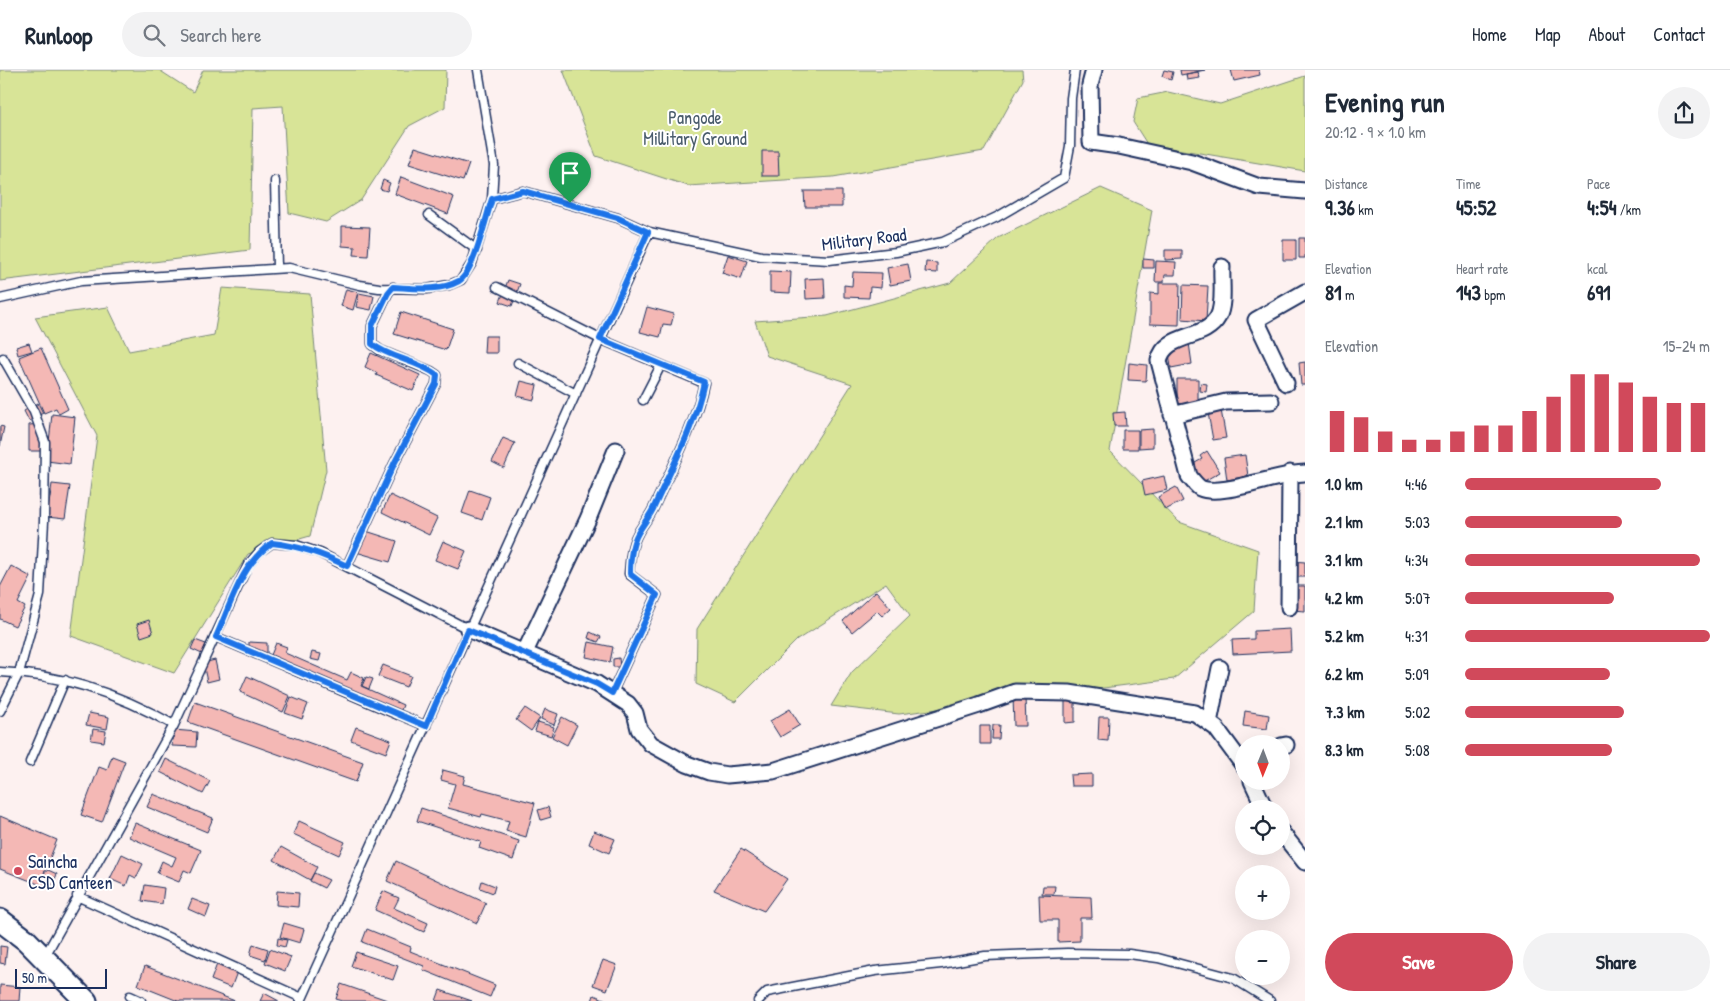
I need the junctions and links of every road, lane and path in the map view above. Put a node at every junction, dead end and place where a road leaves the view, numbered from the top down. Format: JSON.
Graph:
{"nodes":[{"id":1,"x":478,"y":70,"type":"edge"},
{"id":2,"x":1075,"y":70,"type":"edge"},
{"id":3,"x":1094,"y":70,"type":"edge"},
{"id":4,"x":275,"y":180,"type":"dead end"},
{"id":5,"x":1305,"y":191,"type":"edge"},
{"id":6,"x":492,"y":199,"type":"junction"},
{"id":7,"x":429,"y":216,"type":"dead end"},
{"id":8,"x":648,"y":232,"type":"junction"},
{"id":9,"x":477,"y":250,"type":"junction"},
{"id":10,"x":1222,"y":267,"type":"dead end"},
{"id":11,"x":277,"y":268,"type":"junction"},
{"id":12,"x":393,"y":287,"type":"junction"},
{"id":13,"x":498,"y":287,"type":"dead end"},
{"id":14,"x":1305,"y":292,"type":"edge"},
{"id":15,"x":0,"y":299,"type":"edge"},
{"id":16,"x":600,"y":339,"type":"junction"},
{"id":17,"x":3,"y":358,"type":"dead end"},
{"id":18,"x":518,"y":363,"type":"dead end"},
{"id":19,"x":661,"y":364,"type":"junction"},
{"id":20,"x":1286,"y":383,"type":"dead end"},
{"id":21,"x":576,"y":394,"type":"junction"},
{"id":22,"x":643,"y":400,"type":"dead end"},
{"id":23,"x":1271,"y":401,"type":"dead end"},
{"id":24,"x":1172,"y":415,"type":"junction"},
{"id":25,"x":616,"y":450,"type":"dead end"},
{"id":26,"x":1297,"y":473,"type":"edge"},
{"id":27,"x":347,"y":566,"type":"junction"},
{"id":28,"x":1289,"y":607,"type":"dead end"},
{"id":29,"x":468,"y":630,"type":"junction"},
{"id":30,"x":216,"y":637,"type":"junction"},
{"id":31,"x":524,"y":654,"type":"junction"},
{"id":32,"x":1220,"y":668,"type":"dead end"},
{"id":33,"x":0,"y":672,"type":"edge"},
{"id":34,"x":19,"y":673,"type":"junction"},
{"id":35,"x":65,"y":680,"type":"junction"},
{"id":36,"x":612,"y":693,"type":"junction"},
{"id":37,"x":0,"y":711,"type":"edge"},
{"id":38,"x":1209,"y":723,"type":"junction"},
{"id":39,"x":174,"y":725,"type":"junction"},
{"id":40,"x":426,"y":726,"type":"junction"},
{"id":41,"x":1235,"y":750,"type":"edge"},
{"id":42,"x":30,"y":762,"type":"dead end"},
{"id":43,"x":1290,"y":843,"type":"edge"},
{"id":44,"x":1305,"y":862,"type":"edge"},
{"id":45,"x":76,"y":896,"type":"junction"},
{"id":46,"x":0,"y":920,"type":"edge"},
{"id":47,"x":44,"y":958,"type":"junction"},
{"id":48,"x":130,"y":996,"type":"dead end"},
{"id":49,"x":302,"y":1000,"type":"edge"},
{"id":50,"x":86,"y":1001,"type":"edge"},
{"id":51,"x":141,"y":1001,"type":"edge"},
{"id":52,"x":758,"y":1001,"type":"edge"},
{"id":53,"x":1270,"y":1001,"type":"edge"}],
"edges":[{"from":1,"to":6,"type":"lane"},
{"from":2,"to":8,"type":"lane","name":"Military Road"},
{"from":3,"to":5,"type":"street"},
{"from":4,"to":11,"type":"lane"},
{"from":6,"to":8,"type":"lane","name":"Military Road"},
{"from":6,"to":9,"type":"lane"},
{"from":7,"to":9,"type":"lane"},
{"from":8,"to":16,"type":"lane"},
{"from":9,"to":12,"type":"lane"},
{"from":10,"to":24,"type":"street"},
{"from":11,"to":12,"type":"lane"},
{"from":11,"to":15,"type":"lane"},
{"from":12,"to":27,"type":"lane"},
{"from":13,"to":16,"type":"lane"},
{"from":14,"to":20,"type":"street"},
{"from":16,"to":19,"type":"lane"},
{"from":16,"to":21,"type":"lane"},
{"from":17,"to":34,"type":"lane"},
{"from":18,"to":21,"type":"lane"},
{"from":19,"to":22,"type":"lane"},
{"from":19,"to":36,"type":"lane"},
{"from":21,"to":29,"type":"lane"},
{"from":23,"to":24,"type":"street"},
{"from":24,"to":26,"type":"street"},
{"from":25,"to":31,"type":"street"},
{"from":26,"to":28,"type":"street"},
{"from":27,"to":29,"type":"lane"},
{"from":27,"to":30,"type":"lane"},
{"from":29,"to":31,"type":"street"},
{"from":29,"to":40,"type":"lane"},
{"from":30,"to":39,"type":"lane"},
{"from":30,"to":40,"type":"lane"},
{"from":31,"to":36,"type":"street"},
{"from":32,"to":38,"type":"street"},
{"from":33,"to":34,"type":"lane"},
{"from":34,"to":35,"type":"lane"},
{"from":34,"to":37,"type":"lane"},
{"from":35,"to":39,"type":"lane"},
{"from":35,"to":42,"type":"lane"},
{"from":36,"to":38,"type":"street"},
{"from":38,"to":41,"type":"street"},
{"from":39,"to":45,"type":"lane"},
{"from":40,"to":49,"type":"lane"},
{"from":43,"to":44,"type":"street"},
{"from":45,"to":47,"type":"lane"},
{"from":45,"to":49,"type":"lane"},
{"from":46,"to":47,"type":"main road"},
{"from":47,"to":50,"type":"main road"},
{"from":48,"to":51,"type":"lane"},
{"from":52,"to":53,"type":"lane"}]}
